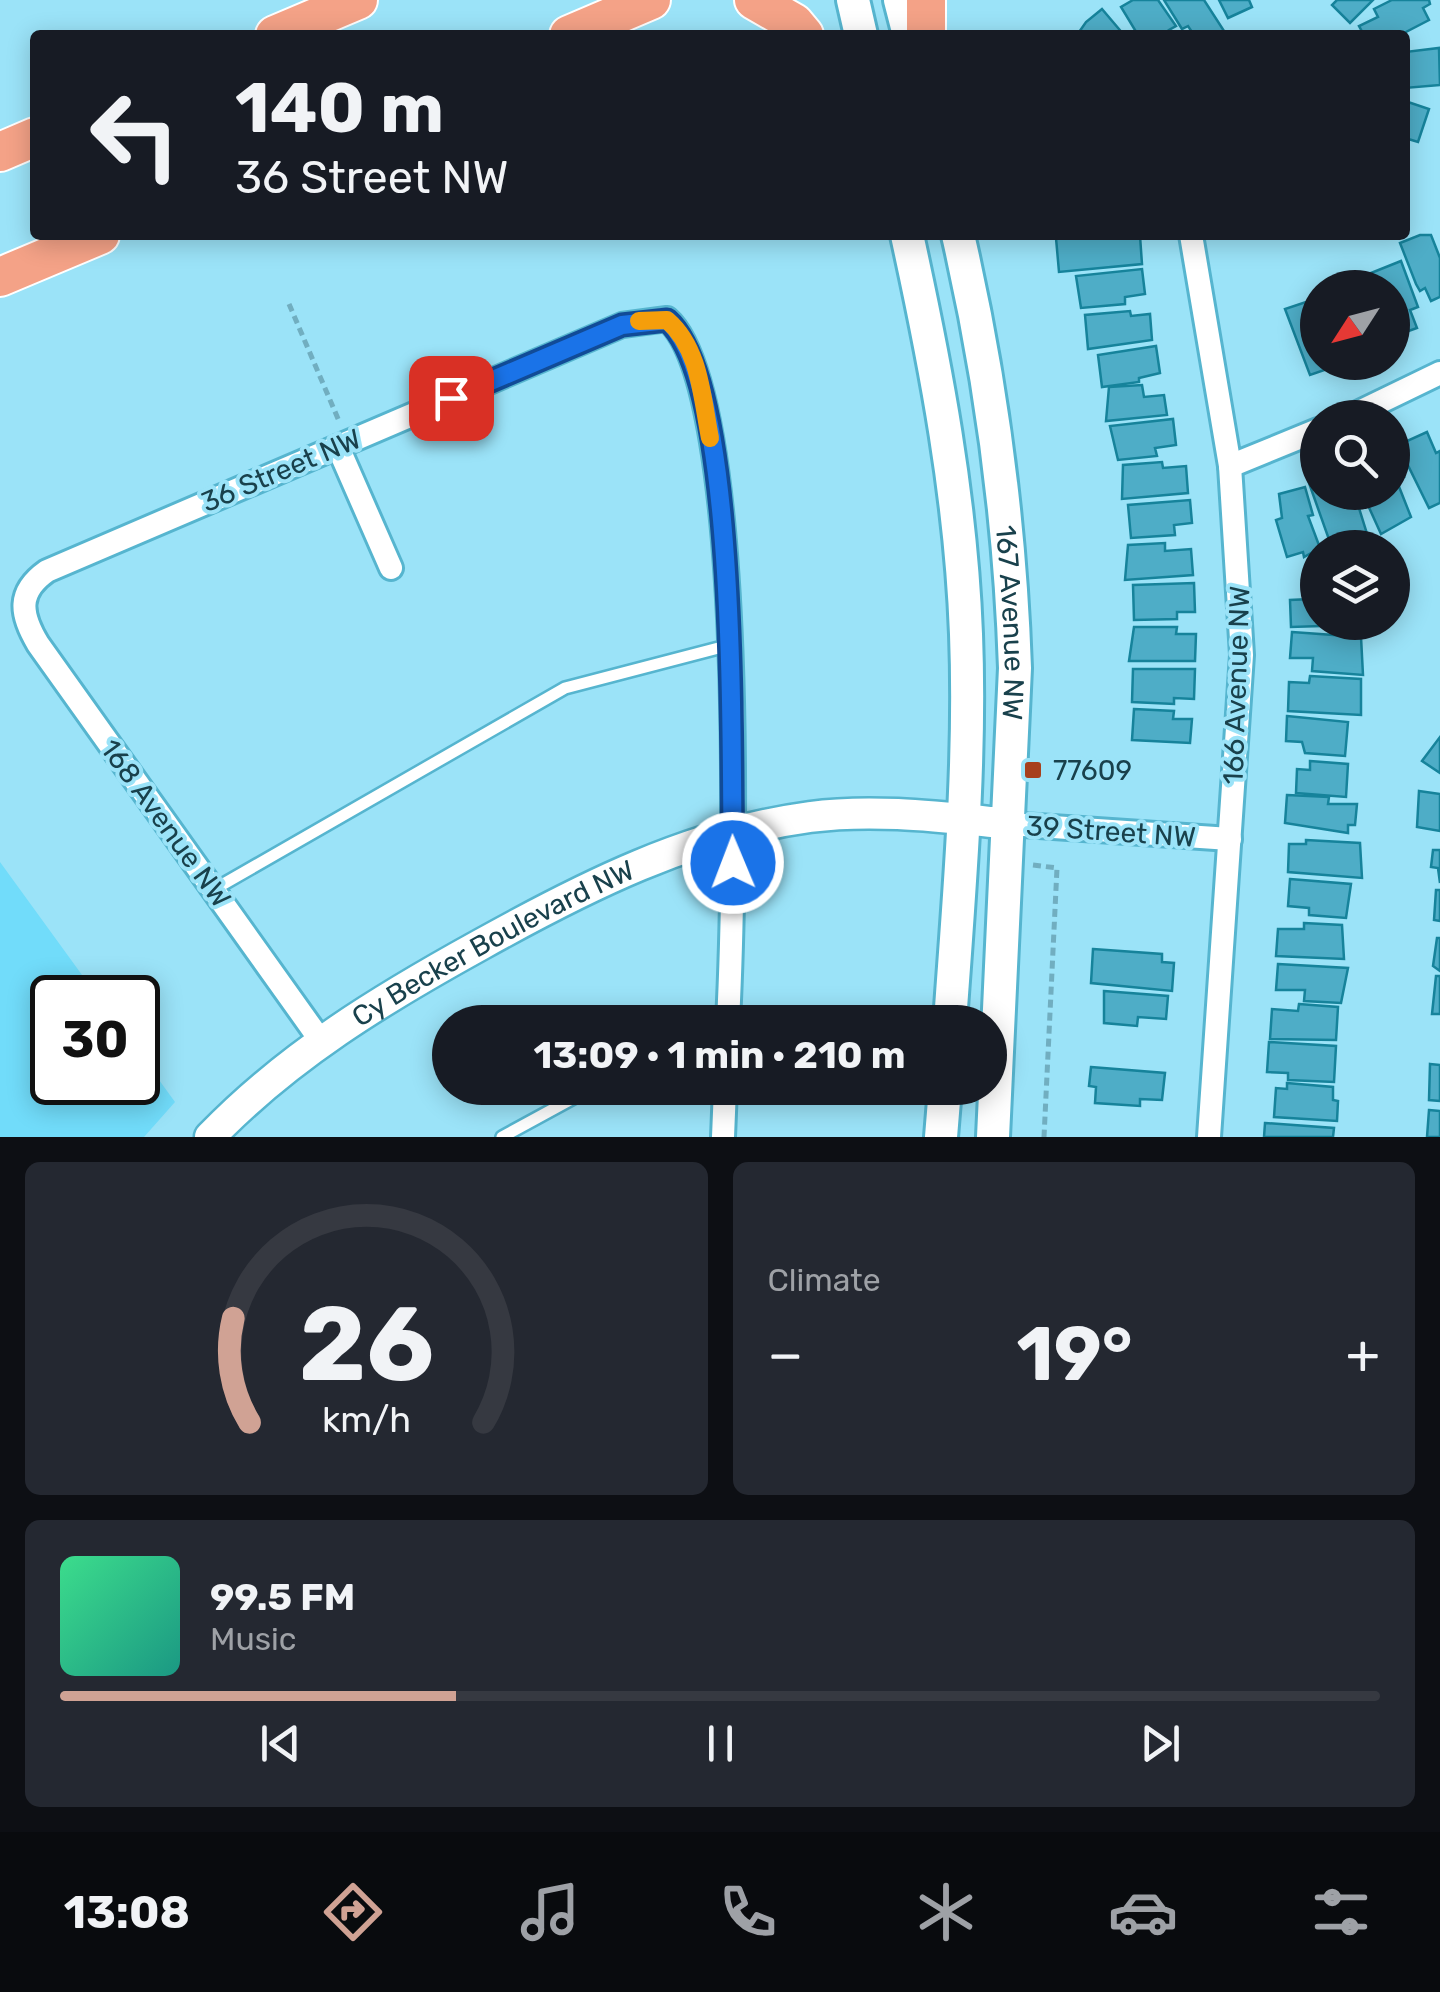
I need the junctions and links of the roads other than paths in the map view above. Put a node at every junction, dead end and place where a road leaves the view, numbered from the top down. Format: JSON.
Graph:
{"nodes":[{"id":1,"x":358,"y":0,"type":"edge"},
{"id":2,"x":651,"y":0,"type":"edge"},
{"id":3,"x":754,"y":0,"type":"edge"},
{"id":4,"x":853,"y":0,"type":"edge"},
{"id":5,"x":900,"y":0,"type":"edge"},
{"id":6,"x":926,"y":0,"type":"edge"},
{"id":7,"x":287,"y":30,"type":"edge"},
{"id":8,"x":581,"y":30,"type":"edge"},
{"id":9,"x":800,"y":30,"type":"edge"},
{"id":10,"x":860,"y":30,"type":"edge"},
{"id":11,"x":908,"y":30,"type":"edge"},
{"id":12,"x":926,"y":30,"type":"edge"},
{"id":13,"x":30,"y":139,"type":"edge"},
{"id":14,"x":0,"y":152,"type":"edge"},
{"id":15,"x":88,"y":240,"type":"edge"},
{"id":16,"x":908,"y":240,"type":"edge"},
{"id":17,"x":959,"y":240,"type":"edge"},
{"id":18,"x":1192,"y":240,"type":"edge"},
{"id":19,"x":0,"y":277,"type":"edge"},
{"id":20,"x":1440,"y":373,"type":"edge"},
{"id":21,"x":1384,"y":400,"type":"edge"},
{"id":22,"x":1300,"y":437,"type":"edge"},
{"id":23,"x":343,"y":444,"type":"junction"},
{"id":24,"x":1230,"y":466,"type":"junction"},
{"id":25,"x":391,"y":568,"type":"dead end"},
{"id":26,"x":22,"y":601,"type":"joint"},
{"id":27,"x":731,"y":644,"type":"junction"},
{"id":28,"x":988,"y":822,"type":"junction"},
{"id":29,"x":732,"y":833,"type":"junction"},
{"id":30,"x":1230,"y":839,"type":"junction"},
{"id":31,"x":213,"y":890,"type":"junction"},
{"id":32,"x":728,"y":1005,"type":"edge"},
{"id":33,"x":953,"y":1005,"type":"edge"},
{"id":34,"x":322,"y":1041,"type":"junction"},
{"id":35,"x":561,"y":1105,"type":"edge"},
{"id":36,"x":724,"y":1105,"type":"edge"},
{"id":37,"x":944,"y":1105,"type":"edge"},
{"id":38,"x":210,"y":1137,"type":"edge"},
{"id":39,"x":502,"y":1137,"type":"edge"},
{"id":40,"x":723,"y":1137,"type":"edge"},
{"id":41,"x":942,"y":1137,"type":"edge"},
{"id":42,"x":993,"y":1137,"type":"edge"},
{"id":43,"x":1209,"y":1137,"type":"edge"}],
"edges":[{"from":1,"to":7,"type":"main road"},
{"from":2,"to":8,"type":"main road"},
{"from":3,"to":9,"type":"main road"},
{"from":4,"to":10,"type":"main road"},
{"from":5,"to":11,"type":"main road"},
{"from":6,"to":12,"type":"main road"},
{"from":13,"to":14,"type":"main road"},
{"from":15,"to":19,"type":"main road"},
{"from":16,"to":28,"type":"main road","name":"167 Avenue NW"},
{"from":17,"to":28,"type":"main road","name":"167 Avenue NW"},
{"from":18,"to":24,"type":"street","name":"166 Avenue NW"},
{"from":20,"to":21,"type":"street"},
{"from":22,"to":24,"type":"street"},
{"from":23,"to":25,"type":"street"},
{"from":23,"to":26,"type":"street","name":"36 Street NW"},
{"from":23,"to":27,"type":"street","name":"36 Street NW"},
{"from":24,"to":30,"type":"street","name":"166 Avenue NW"},
{"from":26,"to":31,"type":"street","name":"168 Avenue NW"},
{"from":27,"to":29,"type":"street"},
{"from":27,"to":31,"type":"lane"},
{"from":28,"to":29,"type":"street","name":"Cy Becker Boulevard NW"},
{"from":28,"to":30,"type":"street","name":"39 Street NW"},
{"from":28,"to":33,"type":"main road","name":"167 Avenue NW"},
{"from":28,"to":42,"type":"main road","name":"167 Avenue NW"},
{"from":29,"to":32,"type":"street"},
{"from":29,"to":34,"type":"street","name":"Cy Becker Boulevard NW"},
{"from":30,"to":43,"type":"street","name":"166 Avenue NW"},
{"from":31,"to":34,"type":"street","name":"168 Avenue NW"},
{"from":34,"to":38,"type":"street","name":"Cy Becker Boulevard NW"},
{"from":35,"to":39,"type":"lane"},
{"from":36,"to":40,"type":"street"},
{"from":37,"to":41,"type":"main road"}]}
